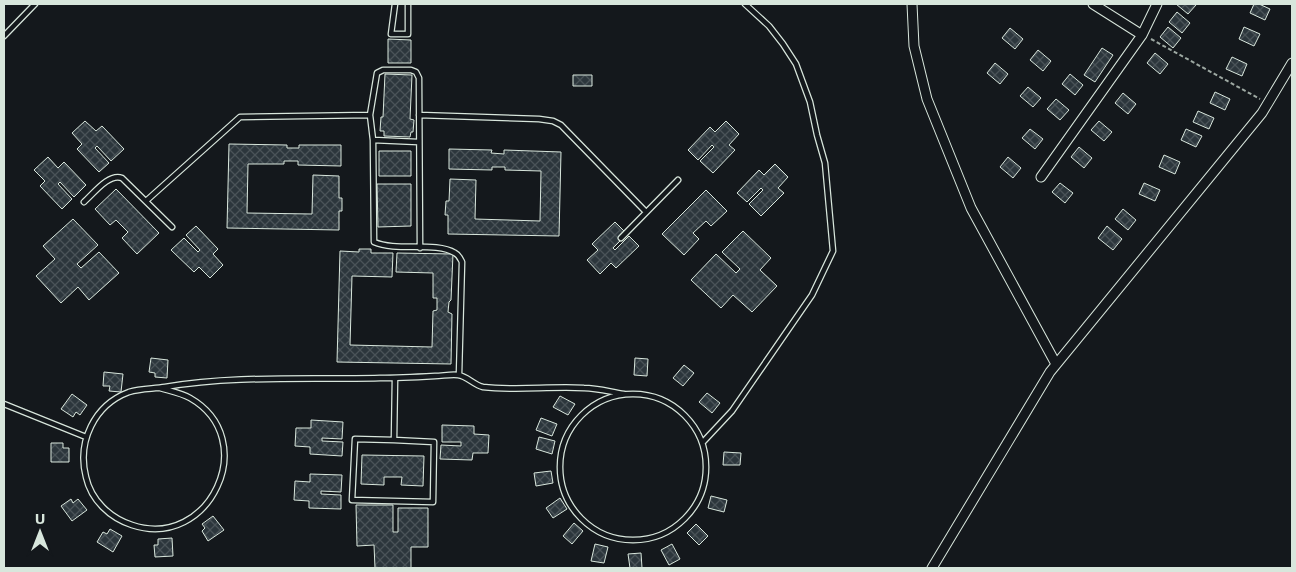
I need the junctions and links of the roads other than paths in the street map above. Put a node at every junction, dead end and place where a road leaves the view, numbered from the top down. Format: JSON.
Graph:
{"nodes":[{"id":1,"x":35,"y":4,"type":"edge"},
{"id":2,"x":395,"y":4,"type":"edge"},
{"id":3,"x":408,"y":4,"type":"edge"},
{"id":4,"x":745,"y":4,"type":"edge"},
{"id":5,"x":912,"y":4,"type":"edge"},
{"id":6,"x":1093,"y":4,"type":"edge"},
{"id":7,"x":1157,"y":4,"type":"edge"},
{"id":8,"x":1142,"y":34,"type":"junction"},
{"id":9,"x":4,"y":36,"type":"edge"},
{"id":10,"x":1292,"y":63,"type":"edge"},
{"id":11,"x":370,"y":115,"type":"junction"},
{"id":12,"x":419,"y":115,"type":"junction"},
{"id":13,"x":373,"y":140,"type":"junction"},
{"id":14,"x":418,"y":142,"type":"junction"},
{"id":15,"x":1041,"y":178,"type":"dead end"},
{"id":16,"x":678,"y":180,"type":"dead end"},
{"id":17,"x":146,"y":201,"type":"junction"},
{"id":18,"x":84,"y":202,"type":"dead end"},
{"id":19,"x":646,"y":212,"type":"junction"},
{"id":20,"x":172,"y":227,"type":"dead end"},
{"id":21,"x":621,"y":238,"type":"dead end"},
{"id":22,"x":420,"y":248,"type":"junction"},
{"id":23,"x":1056,"y":364,"type":"junction"},
{"id":24,"x":460,"y":375,"type":"junction"},
{"id":25,"x":395,"y":378,"type":"junction"},
{"id":26,"x":160,"y":388,"type":"junction"},
{"id":27,"x":624,"y":394,"type":"junction"},
{"id":28,"x":4,"y":404,"type":"edge"},
{"id":29,"x":86,"y":437,"type":"junction"},
{"id":30,"x":394,"y":440,"type":"junction"},
{"id":31,"x":703,"y":442,"type":"junction"},
{"id":32,"x":932,"y":568,"type":"edge"}],
"edges":[{"from":1,"to":9,"type":"lane"},
{"from":2,"to":3,"type":"lane"},
{"from":4,"to":31,"type":"lane"},
{"from":5,"to":23,"type":"street"},
{"from":6,"to":8,"type":"street"},
{"from":7,"to":8,"type":"street"},
{"from":8,"to":15,"type":"street"},
{"from":10,"to":23,"type":"street"},
{"from":11,"to":12,"type":"lane"},
{"from":11,"to":13,"type":"lane"},
{"from":11,"to":17,"type":"lane"},
{"from":12,"to":14,"type":"lane"},
{"from":12,"to":19,"type":"lane"},
{"from":13,"to":14,"type":"lane"},
{"from":13,"to":22,"type":"lane"},
{"from":14,"to":22,"type":"lane"},
{"from":16,"to":19,"type":"lane"},
{"from":17,"to":18,"type":"lane"},
{"from":17,"to":20,"type":"lane"},
{"from":19,"to":21,"type":"lane"},
{"from":22,"to":24,"type":"lane"},
{"from":23,"to":32,"type":"street"},
{"from":24,"to":25,"type":"lane"},
{"from":24,"to":27,"type":"lane"},
{"from":25,"to":26,"type":"lane"},
{"from":25,"to":30,"type":"lane"},
{"from":26,"to":29,"type":"lane"},
{"from":26,"to":29,"type":"lane"},
{"from":27,"to":31,"type":"lane"},
{"from":27,"to":31,"type":"lane"},
{"from":28,"to":29,"type":"lane"},
{"from":30,"to":30,"type":"lane"}]}
